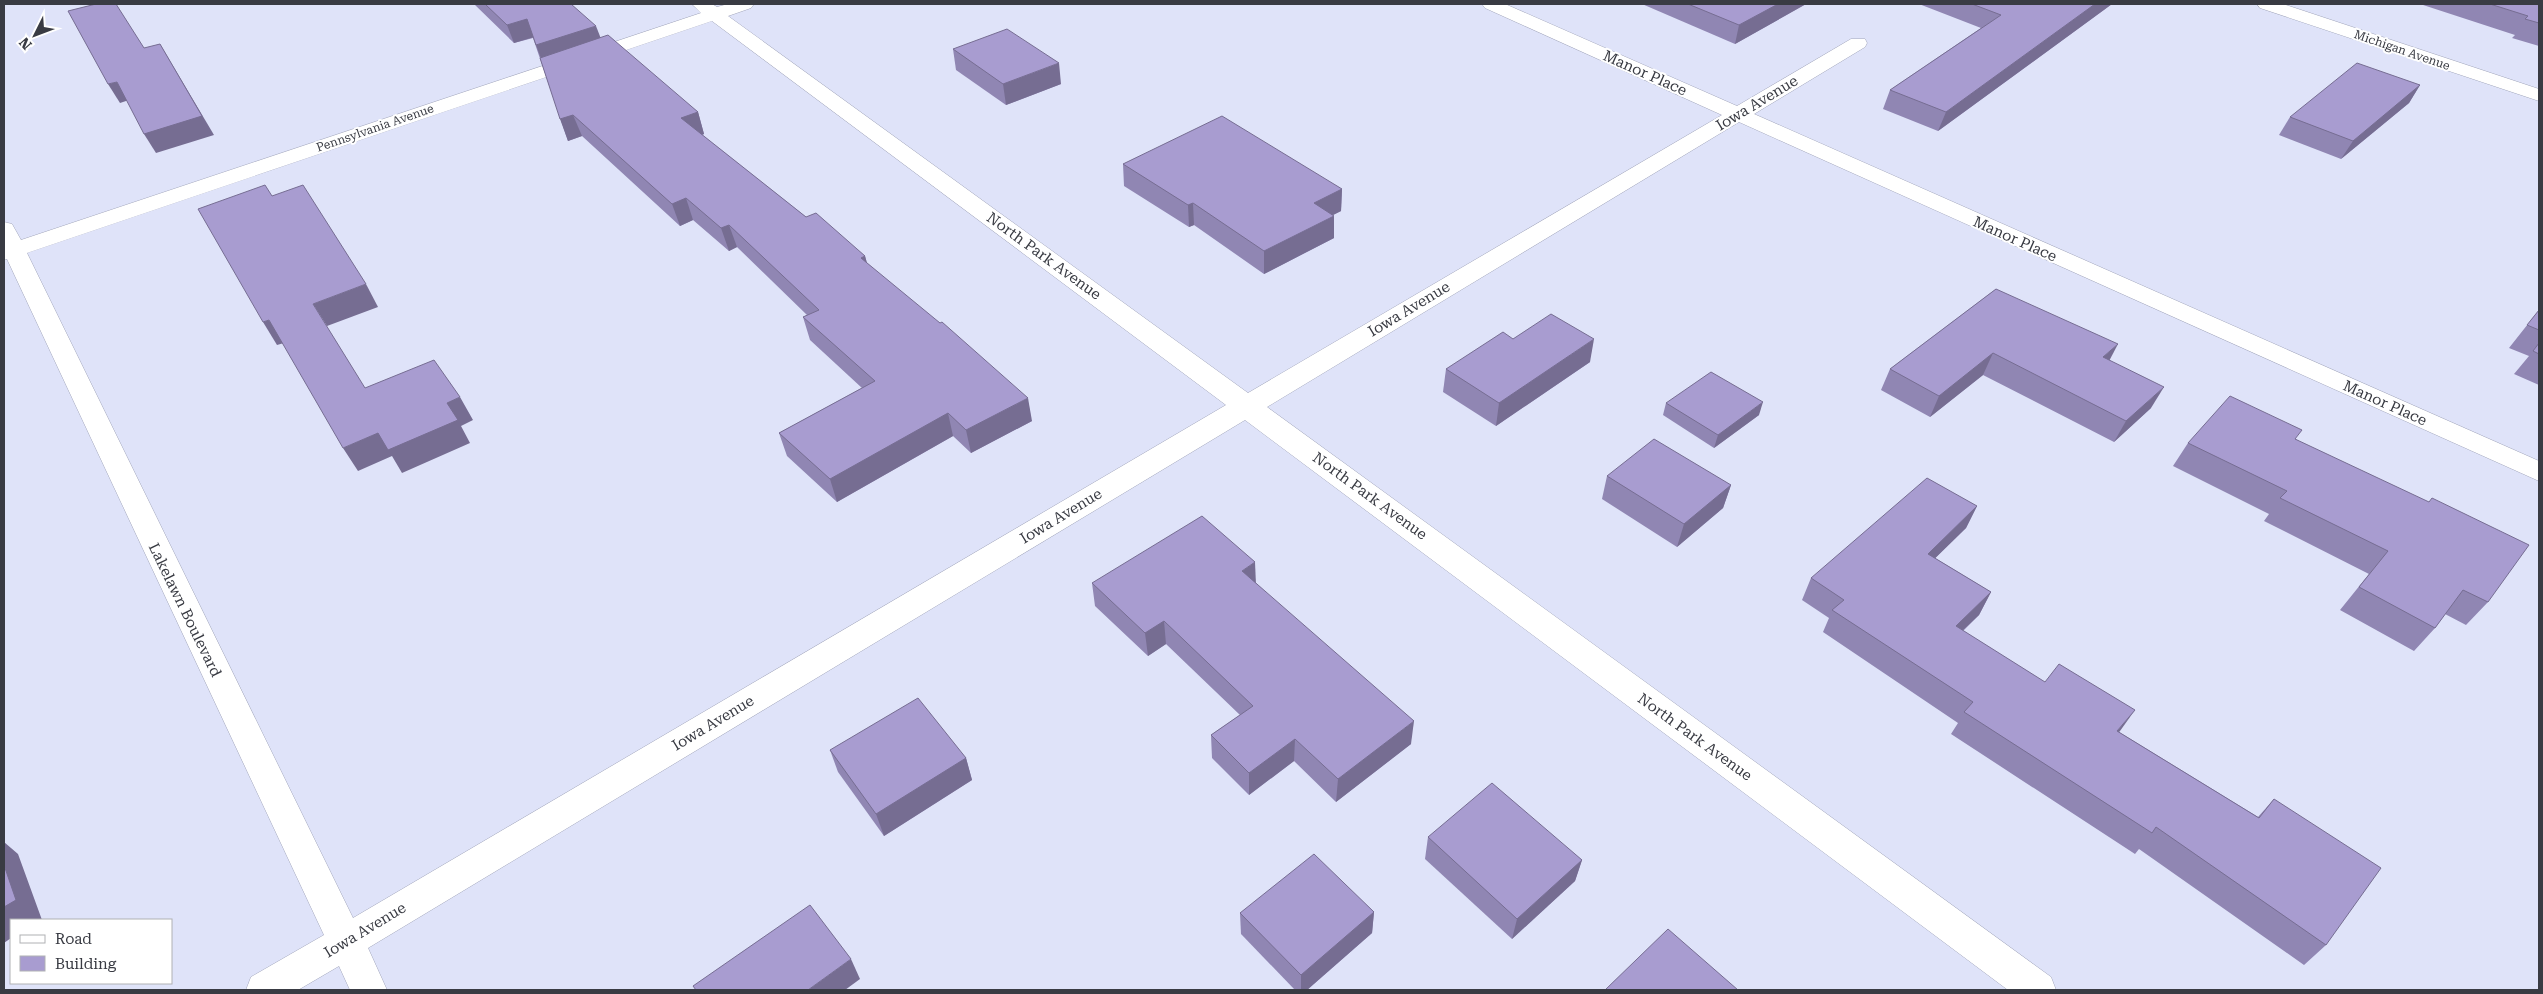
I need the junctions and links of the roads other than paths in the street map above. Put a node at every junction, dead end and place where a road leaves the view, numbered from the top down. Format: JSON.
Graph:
{"nodes":[{"id":1,"x":745,"y":4,"type":"edge"},
{"id":2,"x":1491,"y":4,"type":"edge"},
{"id":3,"x":2266,"y":4,"type":"edge"},
{"id":4,"x":708,"y":9,"type":"edge"},
{"id":5,"x":1858,"y":43,"type":"dead end"},
{"id":6,"x":2539,"y":95,"type":"edge"},
{"id":7,"x":1737,"y":115,"type":"junction"},
{"id":8,"x":7,"y":244,"type":"edge"},
{"id":9,"x":1247,"y":406,"type":"junction"},
{"id":10,"x":2539,"y":472,"type":"edge"},
{"id":11,"x":345,"y":942,"type":"junction"},
{"id":12,"x":264,"y":990,"type":"edge"},
{"id":13,"x":369,"y":990,"type":"edge"},
{"id":14,"x":2038,"y":990,"type":"edge"}],
"edges":[{"from":1,"to":4,"type":"street","name":"Pennsylvania Avenue"},
{"from":2,"to":7,"type":"street","name":"Manor Place"},
{"from":3,"to":6,"type":"street","name":"Michigan Avenue"},
{"from":4,"to":8,"type":"street","name":"Pennsylvania Avenue"},
{"from":4,"to":9,"type":"street","name":"North Park Avenue"},
{"from":5,"to":7,"type":"street","name":"Iowa Avenue"},
{"from":7,"to":9,"type":"street","name":"Iowa Avenue"},
{"from":7,"to":10,"type":"street","name":"Manor Place"},
{"from":8,"to":11,"type":"street","name":"Lakelawn Boulevard"},
{"from":9,"to":11,"type":"street","name":"Iowa Avenue"},
{"from":9,"to":14,"type":"street","name":"North Park Avenue"},
{"from":11,"to":12,"type":"street","name":"Iowa Avenue"},
{"from":11,"to":13,"type":"street","name":"Lakelawn Boulevard"}]}
